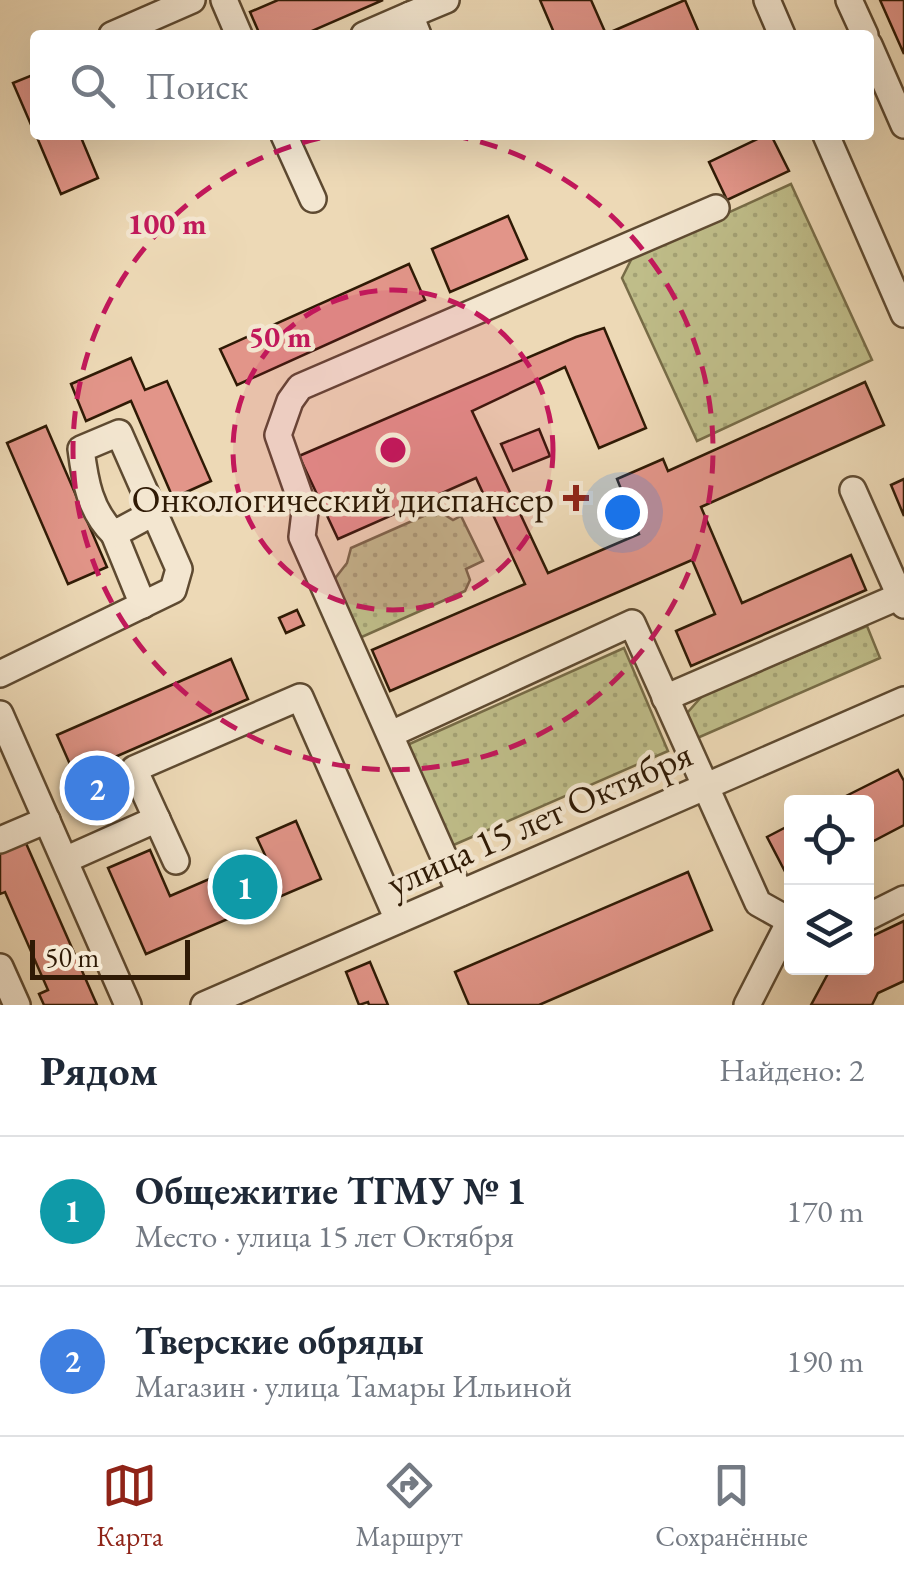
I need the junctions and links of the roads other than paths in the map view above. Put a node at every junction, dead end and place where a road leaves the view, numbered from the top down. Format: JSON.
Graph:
{"nodes":[{"id":1,"x":192,"y":0,"type":"edge"},
{"id":2,"x":224,"y":0,"type":"edge"},
{"id":3,"x":446,"y":0,"type":"edge"},
{"id":4,"x":767,"y":0,"type":"edge"},
{"id":5,"x":850,"y":0,"type":"edge"},
{"id":6,"x":414,"y":25,"type":"edge"},
{"id":7,"x":123,"y":30,"type":"edge"},
{"id":8,"x":238,"y":30,"type":"edge"},
{"id":9,"x":389,"y":30,"type":"edge"},
{"id":10,"x":780,"y":30,"type":"edge"},
{"id":11,"x":862,"y":30,"type":"edge"},
{"id":12,"x":874,"y":57,"type":"edge"},
{"id":13,"x":887,"y":87,"type":"edge"},
{"id":14,"x":904,"y":124,"type":"edge"},
{"id":15,"x":286,"y":140,"type":"edge"},
{"id":16,"x":828,"y":140,"type":"edge"},
{"id":17,"x":312,"y":199,"type":"dead end"},
{"id":18,"x":716,"y":208,"type":"dead end"},
{"id":19,"x":904,"y":314,"type":"edge"},
{"id":20,"x":853,"y":490,"type":"dead end"},
{"id":21,"x":153,"y":514,"type":"junction"},
{"id":22,"x":114,"y":534,"type":"junction"},
{"id":23,"x":902,"y":600,"type":"edge"},
{"id":24,"x":143,"y":605,"type":"junction"},
{"id":25,"x":0,"y":674,"type":"edge"},
{"id":26,"x":665,"y":698,"type":"junction"},
{"id":27,"x":904,"y":700,"type":"edge"},
{"id":28,"x":0,"y":714,"type":"edge"},
{"id":29,"x":391,"y":734,"type":"junction"},
{"id":30,"x":704,"y":787,"type":"junction"},
{"id":31,"x":157,"y":819,"type":"junction"},
{"id":32,"x":47,"y":820,"type":"junction"},
{"id":33,"x":0,"y":840,"type":"edge"},
{"id":34,"x":64,"y":860,"type":"junction"},
{"id":35,"x":176,"y":861,"type":"dead end"},
{"id":36,"x":460,"y":893,"type":"junction"},
{"id":37,"x":904,"y":899,"type":"edge"},
{"id":38,"x":874,"y":914,"type":"edge"},
{"id":39,"x":784,"y":917,"type":"edge"},
{"id":40,"x":398,"y":920,"type":"junction"},
{"id":41,"x":784,"y":934,"type":"edge"},
{"id":42,"x":1,"y":974,"type":"edge"},
{"id":43,"x":17,"y":1005,"type":"edge"},
{"id":44,"x":128,"y":1005,"type":"edge"},
{"id":45,"x":204,"y":1005,"type":"edge"},
{"id":46,"x":747,"y":1005,"type":"edge"}],
"edges":[{"from":1,"to":7,"type":"street"},
{"from":2,"to":8,"type":"street"},
{"from":3,"to":6,"type":"street"},
{"from":4,"to":10,"type":"street"},
{"from":5,"to":11,"type":"street"},
{"from":6,"to":9,"type":"street"},
{"from":12,"to":13,"type":"street"},
{"from":13,"to":14,"type":"street"},
{"from":15,"to":17,"type":"street"},
{"from":16,"to":19,"type":"street"},
{"from":18,"to":29,"type":"street"},
{"from":20,"to":23,"type":"street"},
{"from":21,"to":22,"type":"street"},
{"from":21,"to":22,"type":"street"},
{"from":21,"to":24,"type":"street"},
{"from":22,"to":24,"type":"street"},
{"from":23,"to":26,"type":"street"},
{"from":24,"to":25,"type":"street"},
{"from":26,"to":29,"type":"street"},
{"from":26,"to":30,"type":"street"},
{"from":27,"to":30,"type":"street","name":"улица 15 лет Октября"},
{"from":28,"to":32,"type":"street"},
{"from":29,"to":36,"type":"street"},
{"from":30,"to":36,"type":"street","name":"улица 15 лет Октября"},
{"from":30,"to":39,"type":"street"},
{"from":31,"to":34,"type":"street"},
{"from":31,"to":35,"type":"street"},
{"from":31,"to":40,"type":"street"},
{"from":32,"to":33,"type":"street"},
{"from":32,"to":34,"type":"street"},
{"from":34,"to":44,"type":"street"},
{"from":36,"to":40,"type":"street","name":"улица 15 лет Октября"},
{"from":37,"to":38,"type":"street"},
{"from":40,"to":45,"type":"street","name":"улица 15 лет Октября"},
{"from":41,"to":46,"type":"street"},
{"from":42,"to":43,"type":"street"}]}
